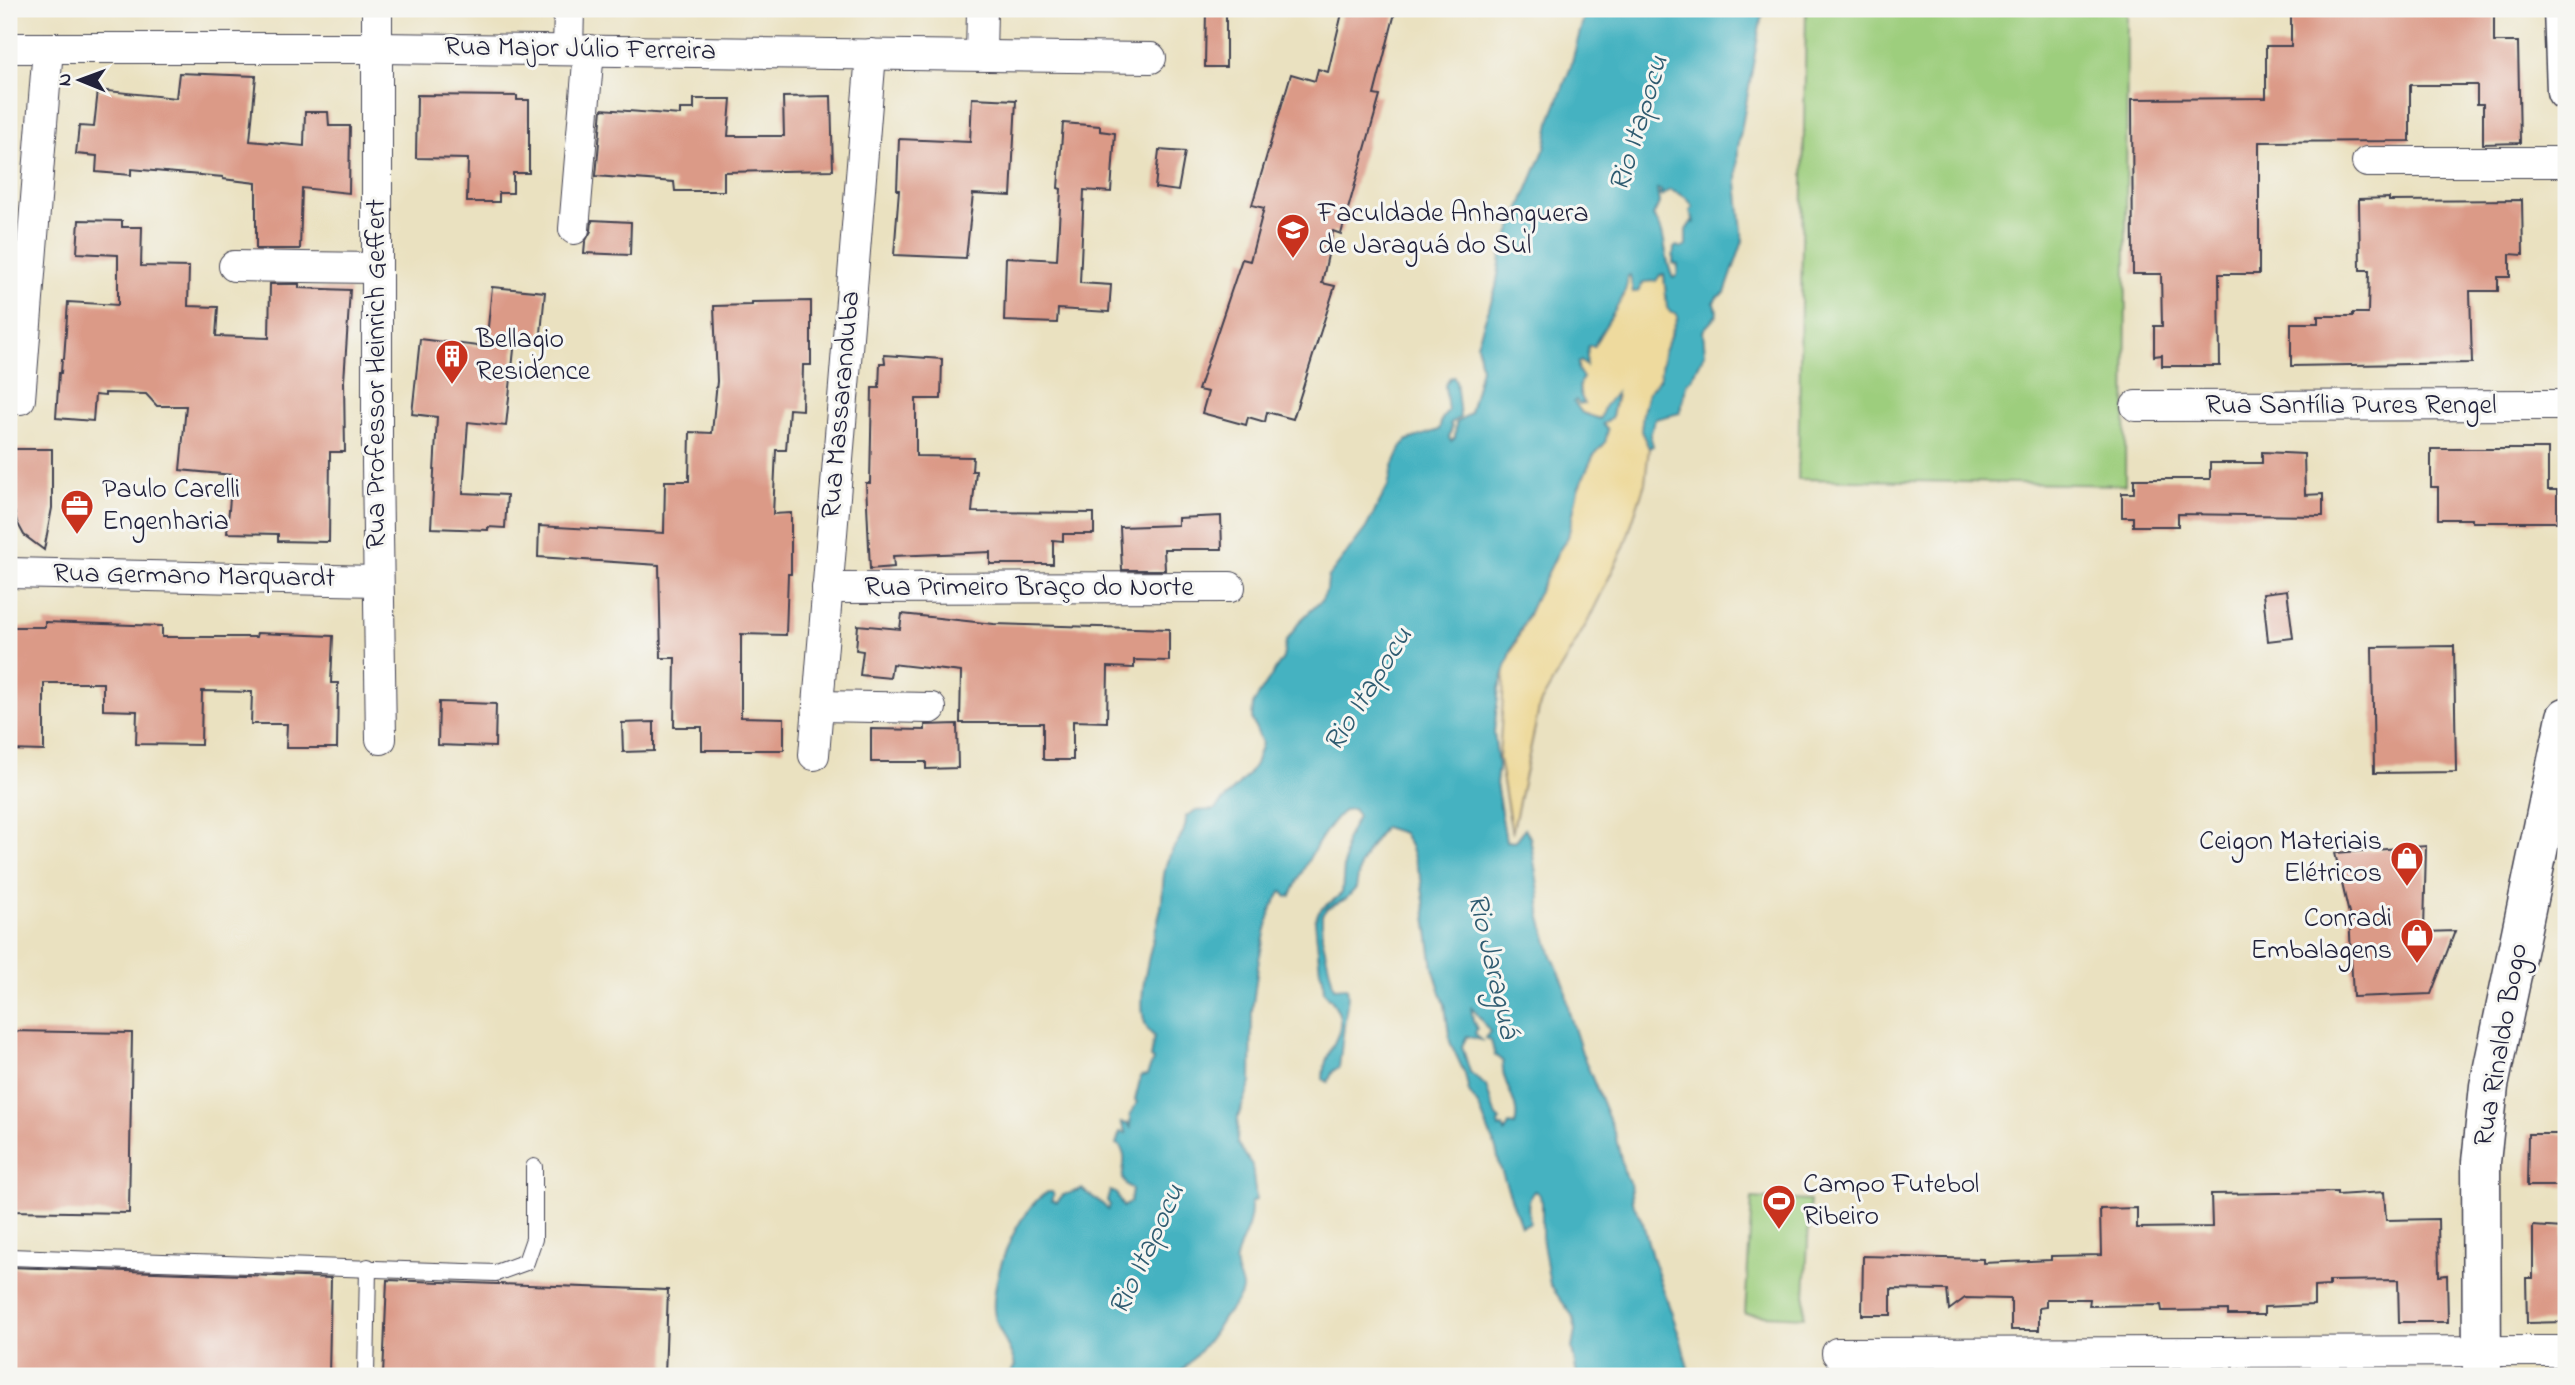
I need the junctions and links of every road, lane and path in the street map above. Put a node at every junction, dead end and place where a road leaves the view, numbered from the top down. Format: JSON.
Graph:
{"nodes":[{"id":1,"x":377,"y":9,"type":"edge"},
{"id":2,"x":569,"y":9,"type":"edge"},
{"id":3,"x":982,"y":9,"type":"edge"},
{"id":4,"x":2563,"y":9,"type":"edge"},
{"id":5,"x":9,"y":48,"type":"edge"},
{"id":6,"x":48,"y":48,"type":"junction"},
{"id":7,"x":376,"y":48,"type":"junction"},
{"id":8,"x":579,"y":50,"type":"junction"},
{"id":9,"x":871,"y":54,"type":"junction"},
{"id":10,"x":981,"y":55,"type":"junction"},
{"id":11,"x":1151,"y":58,"type":"dead end"},
{"id":12,"x":2566,"y":91,"type":"edge"},
{"id":13,"x":2367,"y":162,"type":"dead end"},
{"id":14,"x":2566,"y":162,"type":"edge"},
{"id":15,"x":573,"y":229,"type":"dead end"},
{"id":16,"x":234,"y":266,"type":"dead end"},
{"id":17,"x":376,"y":268,"type":"junction"},
{"id":18,"x":20,"y":398,"type":"dead end"},
{"id":19,"x":2566,"y":405,"type":"edge"},
{"id":20,"x":2136,"y":406,"type":"dead end"},
{"id":21,"x":9,"y":573,"type":"edge"},
{"id":22,"x":379,"y":581,"type":"junction"},
{"id":23,"x":1230,"y":587,"type":"dead end"},
{"id":24,"x":827,"y":588,"type":"junction"},
{"id":25,"x":818,"y":706,"type":"junction"},
{"id":26,"x":931,"y":708,"type":"dead end"},
{"id":27,"x":2566,"y":717,"type":"edge"},
{"id":28,"x":381,"y":739,"type":"dead end"},
{"id":29,"x":814,"y":755,"type":"dead end"},
{"id":30,"x":534,"y":1167,"type":"dead end"},
{"id":31,"x":9,"y":1257,"type":"edge"},
{"id":32,"x":368,"y":1267,"type":"junction"},
{"id":33,"x":2566,"y":1352,"type":"edge"},
{"id":34,"x":1837,"y":1353,"type":"dead end"},
{"id":35,"x":2482,"y":1364,"type":"edge"},
{"id":36,"x":366,"y":1376,"type":"edge"}],
"edges":[{"from":1,"to":7,"type":"street","name":"Rua Professor Heinrich Geffert"},
{"from":2,"to":8,"type":"street"},
{"from":3,"to":10,"type":"street"},
{"from":4,"to":12,"type":"main road"},
{"from":5,"to":6,"type":"street","name":"Rua Major Júlio Ferreira"},
{"from":6,"to":7,"type":"street","name":"Rua Major Júlio Ferreira"},
{"from":6,"to":18,"type":"street"},
{"from":7,"to":8,"type":"street","name":"Rua Major Júlio Ferreira"},
{"from":7,"to":17,"type":"street","name":"Rua Professor Heinrich Geffert"},
{"from":8,"to":9,"type":"street","name":"Rua Major Júlio Ferreira"},
{"from":8,"to":15,"type":"street"},
{"from":9,"to":10,"type":"street","name":"Rua Major Júlio Ferreira"},
{"from":9,"to":24,"type":"street","name":"Rua Massaranduba"},
{"from":10,"to":11,"type":"street","name":"Rua Major Júlio Ferreira"},
{"from":13,"to":14,"type":"street"},
{"from":16,"to":17,"type":"street"},
{"from":17,"to":22,"type":"street","name":"Rua Professor Heinrich Geffert"},
{"from":19,"to":20,"type":"street","name":"Rua Santília Pures Rengel"},
{"from":21,"to":22,"type":"street","name":"Rua Germano Marquardt"},
{"from":22,"to":28,"type":"street","name":"Rua Professor Heinrich Geffert"},
{"from":23,"to":24,"type":"street","name":"Rua Primeiro Braço do Norte"},
{"from":24,"to":25,"type":"street","name":"Rua Massaranduba"},
{"from":25,"to":26,"type":"street"},
{"from":25,"to":29,"type":"street","name":"Rua Massaranduba"},
{"from":27,"to":35,"type":"main road","name":"Rua Rinaldo Bogo"},
{"from":30,"to":32,"type":"lane"},
{"from":31,"to":32,"type":"lane"},
{"from":32,"to":36,"type":"lane"},
{"from":33,"to":35,"type":"street"},
{"from":34,"to":35,"type":"street"}]}
